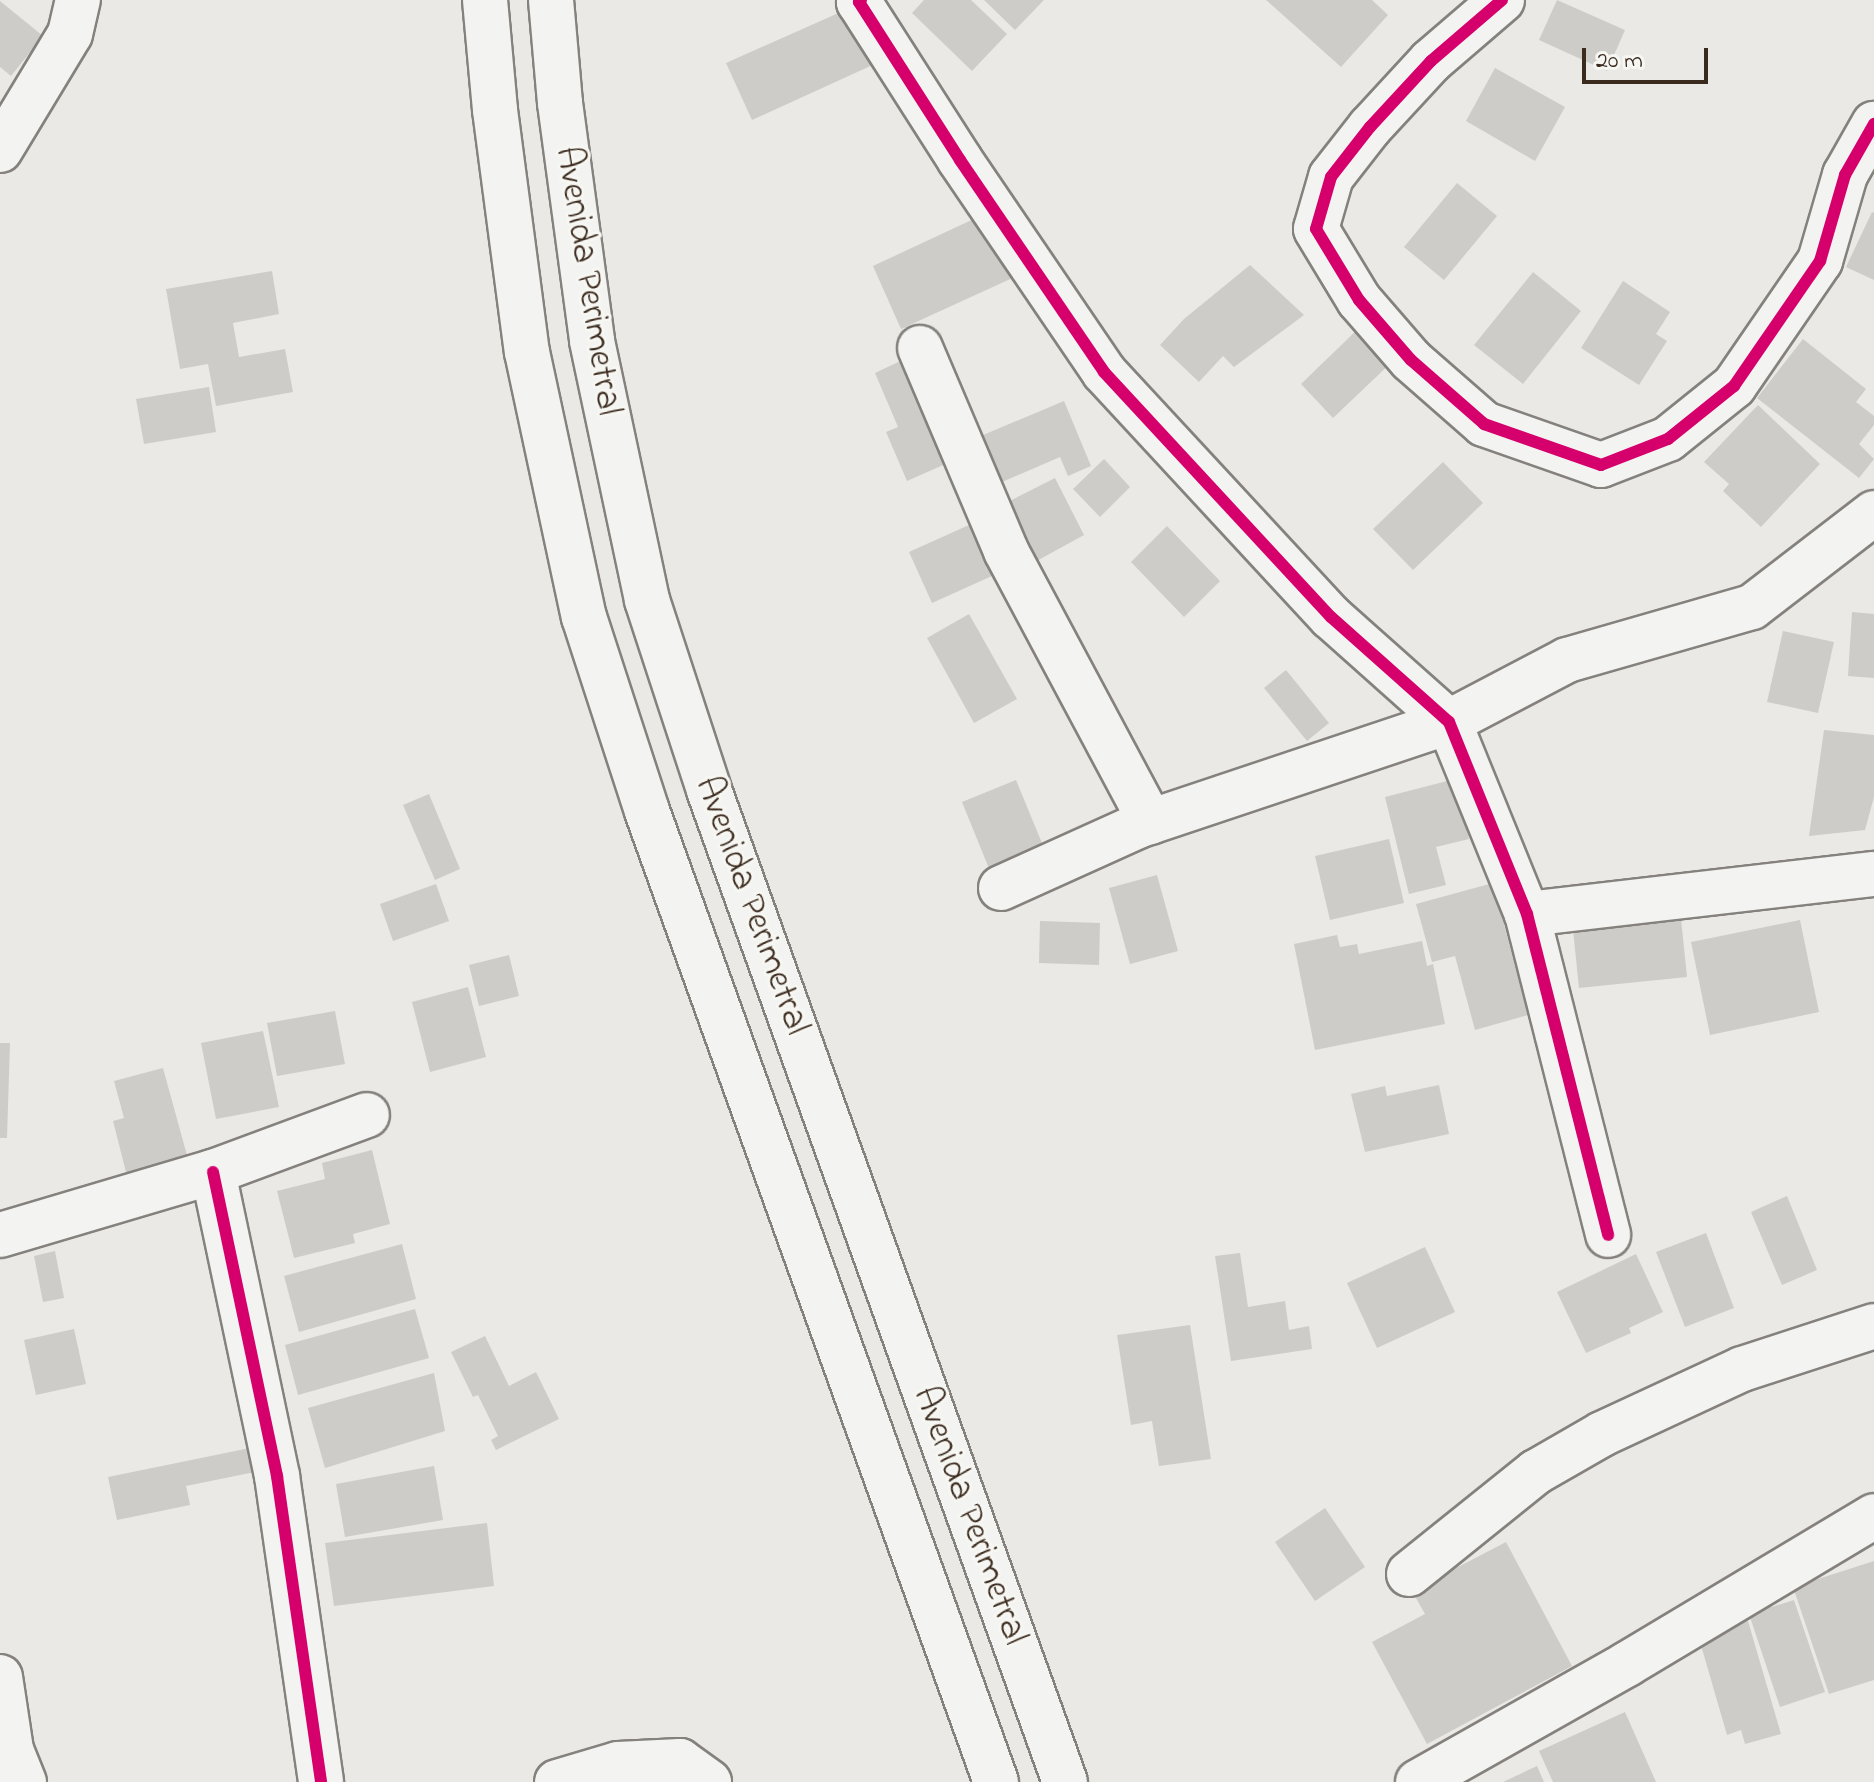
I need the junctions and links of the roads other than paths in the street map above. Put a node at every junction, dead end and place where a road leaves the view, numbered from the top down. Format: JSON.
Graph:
{"nodes":[{"id":1,"x":78,"y":0,"type":"edge"},
{"id":2,"x":485,"y":0,"type":"edge"},
{"id":3,"x":551,"y":0,"type":"edge"},
{"id":4,"x":861,"y":0,"type":"edge"},
{"id":5,"x":1502,"y":0,"type":"edge"},
{"id":6,"x":1874,"y":124,"type":"edge"},
{"id":7,"x":0,"y":150,"type":"edge"},
{"id":8,"x":920,"y":348,"type":"dead end"},
{"id":9,"x":1874,"y":513,"type":"edge"},
{"id":10,"x":1449,"y":722,"type":"junction"},
{"id":11,"x":1151,"y":822,"type":"junction"},
{"id":12,"x":1874,"y":874,"type":"edge"},
{"id":13,"x":1001,"y":888,"type":"dead end"},
{"id":14,"x":1527,"y":914,"type":"junction"},
{"id":15,"x":367,"y":1115,"type":"dead end"},
{"id":16,"x":213,"y":1172,"type":"junction"},
{"id":17,"x":0,"y":1235,"type":"edge"},
{"id":18,"x":1608,"y":1235,"type":"dead end"},
{"id":19,"x":1874,"y":1326,"type":"edge"},
{"id":20,"x":1874,"y":1516,"type":"edge"},
{"id":21,"x":1409,"y":1574,"type":"dead end"},
{"id":22,"x":0,"y":1677,"type":"edge"},
{"id":23,"x":24,"y":1782,"type":"edge"},
{"id":24,"x":321,"y":1782,"type":"edge"},
{"id":25,"x":557,"y":1782,"type":"edge"},
{"id":26,"x":709,"y":1782,"type":"edge"},
{"id":27,"x":996,"y":1782,"type":"edge"},
{"id":28,"x":1065,"y":1782,"type":"edge"},
{"id":29,"x":1418,"y":1782,"type":"edge"}],
"edges":[{"from":1,"to":7,"type":"street"},
{"from":2,"to":27,"type":"street","name":"Avenida Perimetral"},
{"from":3,"to":28,"type":"street","name":"Avenida Perimetral"},
{"from":4,"to":10,"type":"street"},
{"from":5,"to":6,"type":"street"},
{"from":8,"to":11,"type":"street"},
{"from":9,"to":10,"type":"street"},
{"from":10,"to":11,"type":"street"},
{"from":10,"to":14,"type":"street"},
{"from":11,"to":13,"type":"street"},
{"from":12,"to":14,"type":"street"},
{"from":14,"to":18,"type":"street"},
{"from":15,"to":16,"type":"street"},
{"from":16,"to":17,"type":"street"},
{"from":16,"to":24,"type":"street"},
{"from":19,"to":21,"type":"street"},
{"from":20,"to":29,"type":"street"},
{"from":22,"to":23,"type":"street"},
{"from":25,"to":26,"type":"street"}]}
